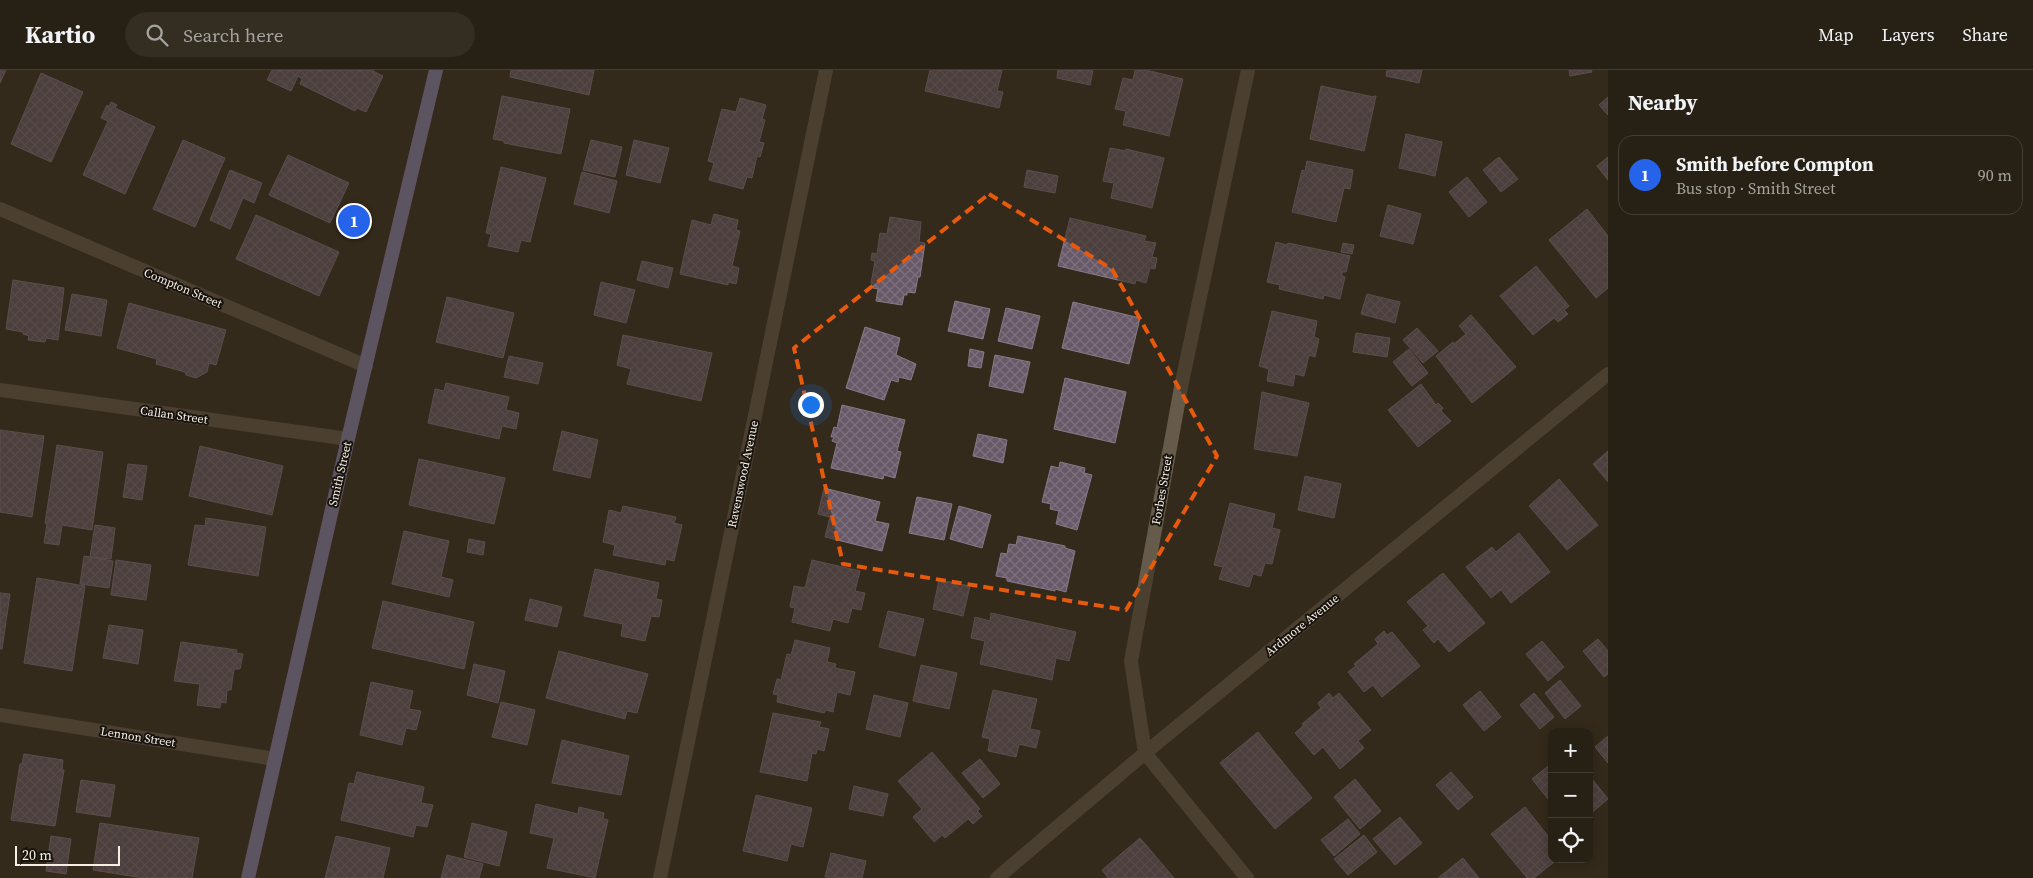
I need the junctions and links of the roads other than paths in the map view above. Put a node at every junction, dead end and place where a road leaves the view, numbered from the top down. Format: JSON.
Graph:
{"nodes":[{"id":1,"x":436,"y":70,"type":"edge"},
{"id":2,"x":826,"y":70,"type":"edge"},
{"id":3,"x":1248,"y":70,"type":"edge"},
{"id":4,"x":0,"y":209,"type":"edge"},
{"id":5,"x":366,"y":366,"type":"junction"},
{"id":6,"x":1608,"y":374,"type":"edge"},
{"id":7,"x":0,"y":390,"type":"edge"},
{"id":8,"x":348,"y":439,"type":"junction"},
{"id":9,"x":0,"y":715,"type":"edge"},
{"id":10,"x":1145,"y":754,"type":"junction"},
{"id":11,"x":275,"y":760,"type":"junction"},
{"id":12,"x":248,"y":878,"type":"edge"},
{"id":13,"x":660,"y":878,"type":"edge"},
{"id":14,"x":997,"y":878,"type":"edge"},
{"id":15,"x":1247,"y":878,"type":"edge"}],
"edges":[{"from":1,"to":5,"type":"main road","name":"Smith Street"},
{"from":2,"to":13,"type":"street","name":"Ravenswood Avenue"},
{"from":3,"to":10,"type":"street","name":"Forbes Street"},
{"from":4,"to":5,"type":"street","name":"Compton Street"},
{"from":5,"to":8,"type":"main road","name":"Smith Street"},
{"from":6,"to":10,"type":"street","name":"Ardmore Avenue"},
{"from":7,"to":8,"type":"street","name":"Callan Street"},
{"from":8,"to":11,"type":"main road","name":"Smith Street"},
{"from":9,"to":11,"type":"street","name":"Lennon Street"},
{"from":10,"to":14,"type":"street","name":"Ardmore Avenue"},
{"from":10,"to":15,"type":"street"},
{"from":11,"to":12,"type":"main road","name":"Smith Street"}]}
